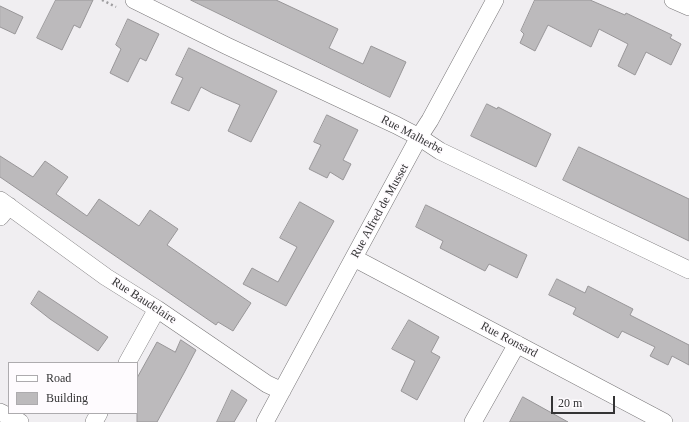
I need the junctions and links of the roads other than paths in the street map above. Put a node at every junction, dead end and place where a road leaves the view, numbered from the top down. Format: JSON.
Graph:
{"nodes":[{"id":1,"x":134,"y":0,"type":"edge"},
{"id":2,"x":495,"y":0,"type":"edge"},
{"id":3,"x":673,"y":0,"type":"edge"},
{"id":4,"x":689,"y":7,"type":"edge"},
{"id":5,"x":419,"y":137,"type":"junction"},
{"id":6,"x":3,"y":207,"type":"edge"},
{"id":7,"x":354,"y":258,"type":"junction"},
{"id":8,"x":689,"y":270,"type":"edge"},
{"id":9,"x":157,"y":309,"type":"junction"},
{"id":10,"x":517,"y":344,"type":"junction"},
{"id":11,"x":128,"y":362,"type":"edge"},
{"id":12,"x":282,"y":391,"type":"junction"},
{"id":13,"x":0,"y":412,"type":"edge"},
{"id":14,"x":20,"y":422,"type":"edge"},
{"id":15,"x":265,"y":422,"type":"edge"},
{"id":16,"x":474,"y":422,"type":"edge"},
{"id":17,"x":664,"y":422,"type":"edge"}],
"edges":[{"from":1,"to":5,"type":"street","name":"Rue Malherbe"},
{"from":2,"to":5,"type":"street","name":"Rue Alfred de Musset"},
{"from":3,"to":4,"type":"street"},
{"from":5,"to":7,"type":"street","name":"Rue Alfred de Musset"},
{"from":5,"to":8,"type":"street","name":"Rue Malherbe"},
{"from":6,"to":9,"type":"street","name":"Rue Baudelaire"},
{"from":7,"to":10,"type":"street","name":"Rue Ronsard"},
{"from":7,"to":12,"type":"street","name":"Rue Alfred de Musset"},
{"from":9,"to":11,"type":"street"},
{"from":9,"to":12,"type":"street","name":"Rue Baudelaire"},
{"from":10,"to":16,"type":"street"},
{"from":10,"to":17,"type":"street","name":"Rue Ronsard"},
{"from":12,"to":15,"type":"street","name":"Rue Alfred de Musset"},
{"from":13,"to":14,"type":"street"}]}
